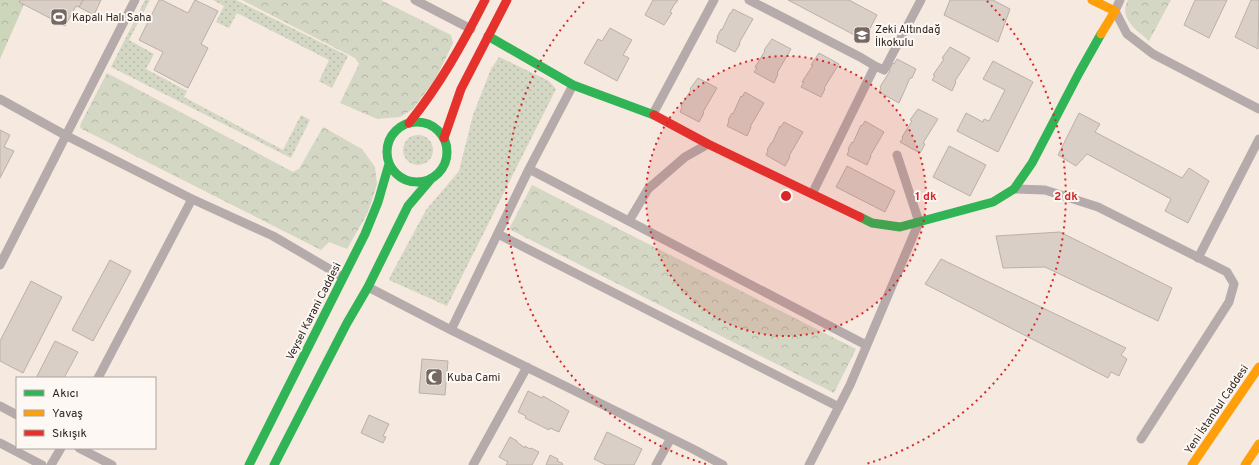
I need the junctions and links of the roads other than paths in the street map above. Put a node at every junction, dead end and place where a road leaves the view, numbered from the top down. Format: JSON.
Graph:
{"nodes":[{"id":1,"x":134,"y":0,"type":"edge"},
{"id":2,"x":415,"y":0,"type":"edge"},
{"id":3,"x":485,"y":0,"type":"edge"},
{"id":4,"x":507,"y":0,"type":"edge"},
{"id":5,"x":714,"y":0,"type":"edge"},
{"id":6,"x":750,"y":0,"type":"edge"},
{"id":7,"x":921,"y":0,"type":"edge"},
{"id":8,"x":1092,"y":0,"type":"edge"},
{"id":9,"x":1120,"y":0,"type":"edge"},
{"id":10,"x":1115,"y":11,"type":"junction"},
{"id":11,"x":471,"y":29,"type":"junction"},
{"id":12,"x":488,"y":36,"type":"junction"},
{"id":13,"x":875,"y":66,"type":"junction"},
{"id":14,"x":573,"y":85,"type":"junction"},
{"id":15,"x":0,"y":99,"type":"edge"},
{"id":16,"x":1259,"y":109,"type":"edge"},
{"id":17,"x":653,"y":114,"type":"junction"},
{"id":18,"x":409,"y":123,"type":"junction"},
{"id":19,"x":65,"y":135,"type":"junction"},
{"id":20,"x":444,"y":138,"type":"junction"},
{"id":21,"x":1259,"y":139,"type":"edge"},
{"id":22,"x":708,"y":144,"type":"junction"},
{"id":23,"x":897,"y":155,"type":"dead end"},
{"id":24,"x":389,"y":164,"type":"junction"},
{"id":25,"x":529,"y":169,"type":"junction"},
{"id":26,"x":430,"y":179,"type":"junction"},
{"id":27,"x":1014,"y":189,"type":"junction"},
{"id":28,"x":812,"y":194,"type":"junction"},
{"id":29,"x":192,"y":198,"type":"junction"},
{"id":30,"x":629,"y":221,"type":"junction"},
{"id":31,"x":919,"y":222,"type":"junction"},
{"id":32,"x":498,"y":234,"type":"junction"},
{"id":33,"x":1198,"y":258,"type":"junction"},
{"id":34,"x":0,"y":265,"type":"edge"},
{"id":35,"x":343,"y":277,"type":"junction"},
{"id":36,"x":368,"y":287,"type":"junction"},
{"id":37,"x":451,"y":330,"type":"junction"},
{"id":38,"x":866,"y":345,"type":"junction"},
{"id":39,"x":527,"y":367,"type":"junction"},
{"id":40,"x":1259,"y":367,"type":"edge"},
{"id":41,"x":99,"y":377,"type":"edge"},
{"id":42,"x":0,"y":406,"type":"edge"},
{"id":43,"x":839,"y":407,"type":"junction"},
{"id":44,"x":16,"y":414,"type":"edge"},
{"id":45,"x":671,"y":438,"type":"junction"},
{"id":46,"x":1141,"y":439,"type":"dead end"},
{"id":47,"x":0,"y":443,"type":"edge"},
{"id":48,"x":1259,"y":444,"type":"edge"},
{"id":49,"x":60,"y":449,"type":"edge"},
{"id":50,"x":81,"y":449,"type":"edge"},
{"id":51,"x":710,"y":461,"type":"edge"},
{"id":52,"x":42,"y":465,"type":"edge"},
{"id":53,"x":51,"y":465,"type":"edge"},
{"id":54,"x":112,"y":465,"type":"edge"},
{"id":55,"x":249,"y":465,"type":"edge"},
{"id":56,"x":274,"y":465,"type":"edge"},
{"id":57,"x":473,"y":465,"type":"edge"},
{"id":58,"x":656,"y":465,"type":"edge"},
{"id":59,"x":723,"y":465,"type":"edge"},
{"id":60,"x":809,"y":465,"type":"edge"},
{"id":61,"x":1192,"y":465,"type":"edge"},
{"id":62,"x":1246,"y":465,"type":"edge"}],
"edges":[{"from":1,"to":19,"type":"street"},
{"from":2,"to":11,"type":"street"},
{"from":3,"to":11,"type":"main road"},
{"from":4,"to":12,"type":"main road"},
{"from":5,"to":17,"type":"street"},
{"from":6,"to":13,"type":"street"},
{"from":7,"to":13,"type":"street"},
{"from":8,"to":10,"type":"main road"},
{"from":9,"to":10,"type":"street"},
{"from":10,"to":16,"type":"street"},
{"from":10,"to":27,"type":"main road"},
{"from":11,"to":18,"type":"main road"},
{"from":12,"to":14,"type":"main road"},
{"from":12,"to":20,"type":"main road"},
{"from":13,"to":28,"type":"street"},
{"from":14,"to":17,"type":"main road"},
{"from":14,"to":25,"type":"street"},
{"from":15,"to":19,"type":"street"},
{"from":17,"to":22,"type":"main road"},
{"from":18,"to":20,"type":"main road"},
{"from":18,"to":24,"type":"main road"},
{"from":19,"to":29,"type":"street"},
{"from":19,"to":34,"type":"street"},
{"from":20,"to":26,"type":"main road"},
{"from":21,"to":33,"type":"street"},
{"from":22,"to":28,"type":"main road"},
{"from":22,"to":30,"type":"street"},
{"from":23,"to":31,"type":"street"},
{"from":24,"to":26,"type":"main road"},
{"from":24,"to":35,"type":"main road","name":"Veysel Karani Caddesi"},
{"from":25,"to":30,"type":"street"},
{"from":25,"to":32,"type":"street"},
{"from":26,"to":36,"type":"main road"},
{"from":27,"to":31,"type":"main road"},
{"from":27,"to":33,"type":"street"},
{"from":28,"to":31,"type":"main road"},
{"from":29,"to":35,"type":"street"},
{"from":29,"to":41,"type":"street"},
{"from":30,"to":38,"type":"street"},
{"from":31,"to":38,"type":"street"},
{"from":32,"to":37,"type":"street"},
{"from":32,"to":43,"type":"street"},
{"from":33,"to":46,"type":"street"},
{"from":35,"to":55,"type":"main road","name":"Veysel Karani Caddesi"},
{"from":36,"to":37,"type":"street"},
{"from":36,"to":56,"type":"main road"},
{"from":37,"to":39,"type":"street"},
{"from":38,"to":43,"type":"street"},
{"from":39,"to":45,"type":"street"},
{"from":39,"to":57,"type":"street"},
{"from":40,"to":61,"type":"main road","name":"Yeni İstanbul Caddesi"},
{"from":42,"to":44,"type":"street"},
{"from":43,"to":60,"type":"street"},
{"from":45,"to":51,"type":"street"},
{"from":45,"to":58,"type":"street"},
{"from":47,"to":52,"type":"street"},
{"from":48,"to":62,"type":"main road"},
{"from":49,"to":53,"type":"street"},
{"from":50,"to":54,"type":"street"},
{"from":51,"to":59,"type":"street"}]}
